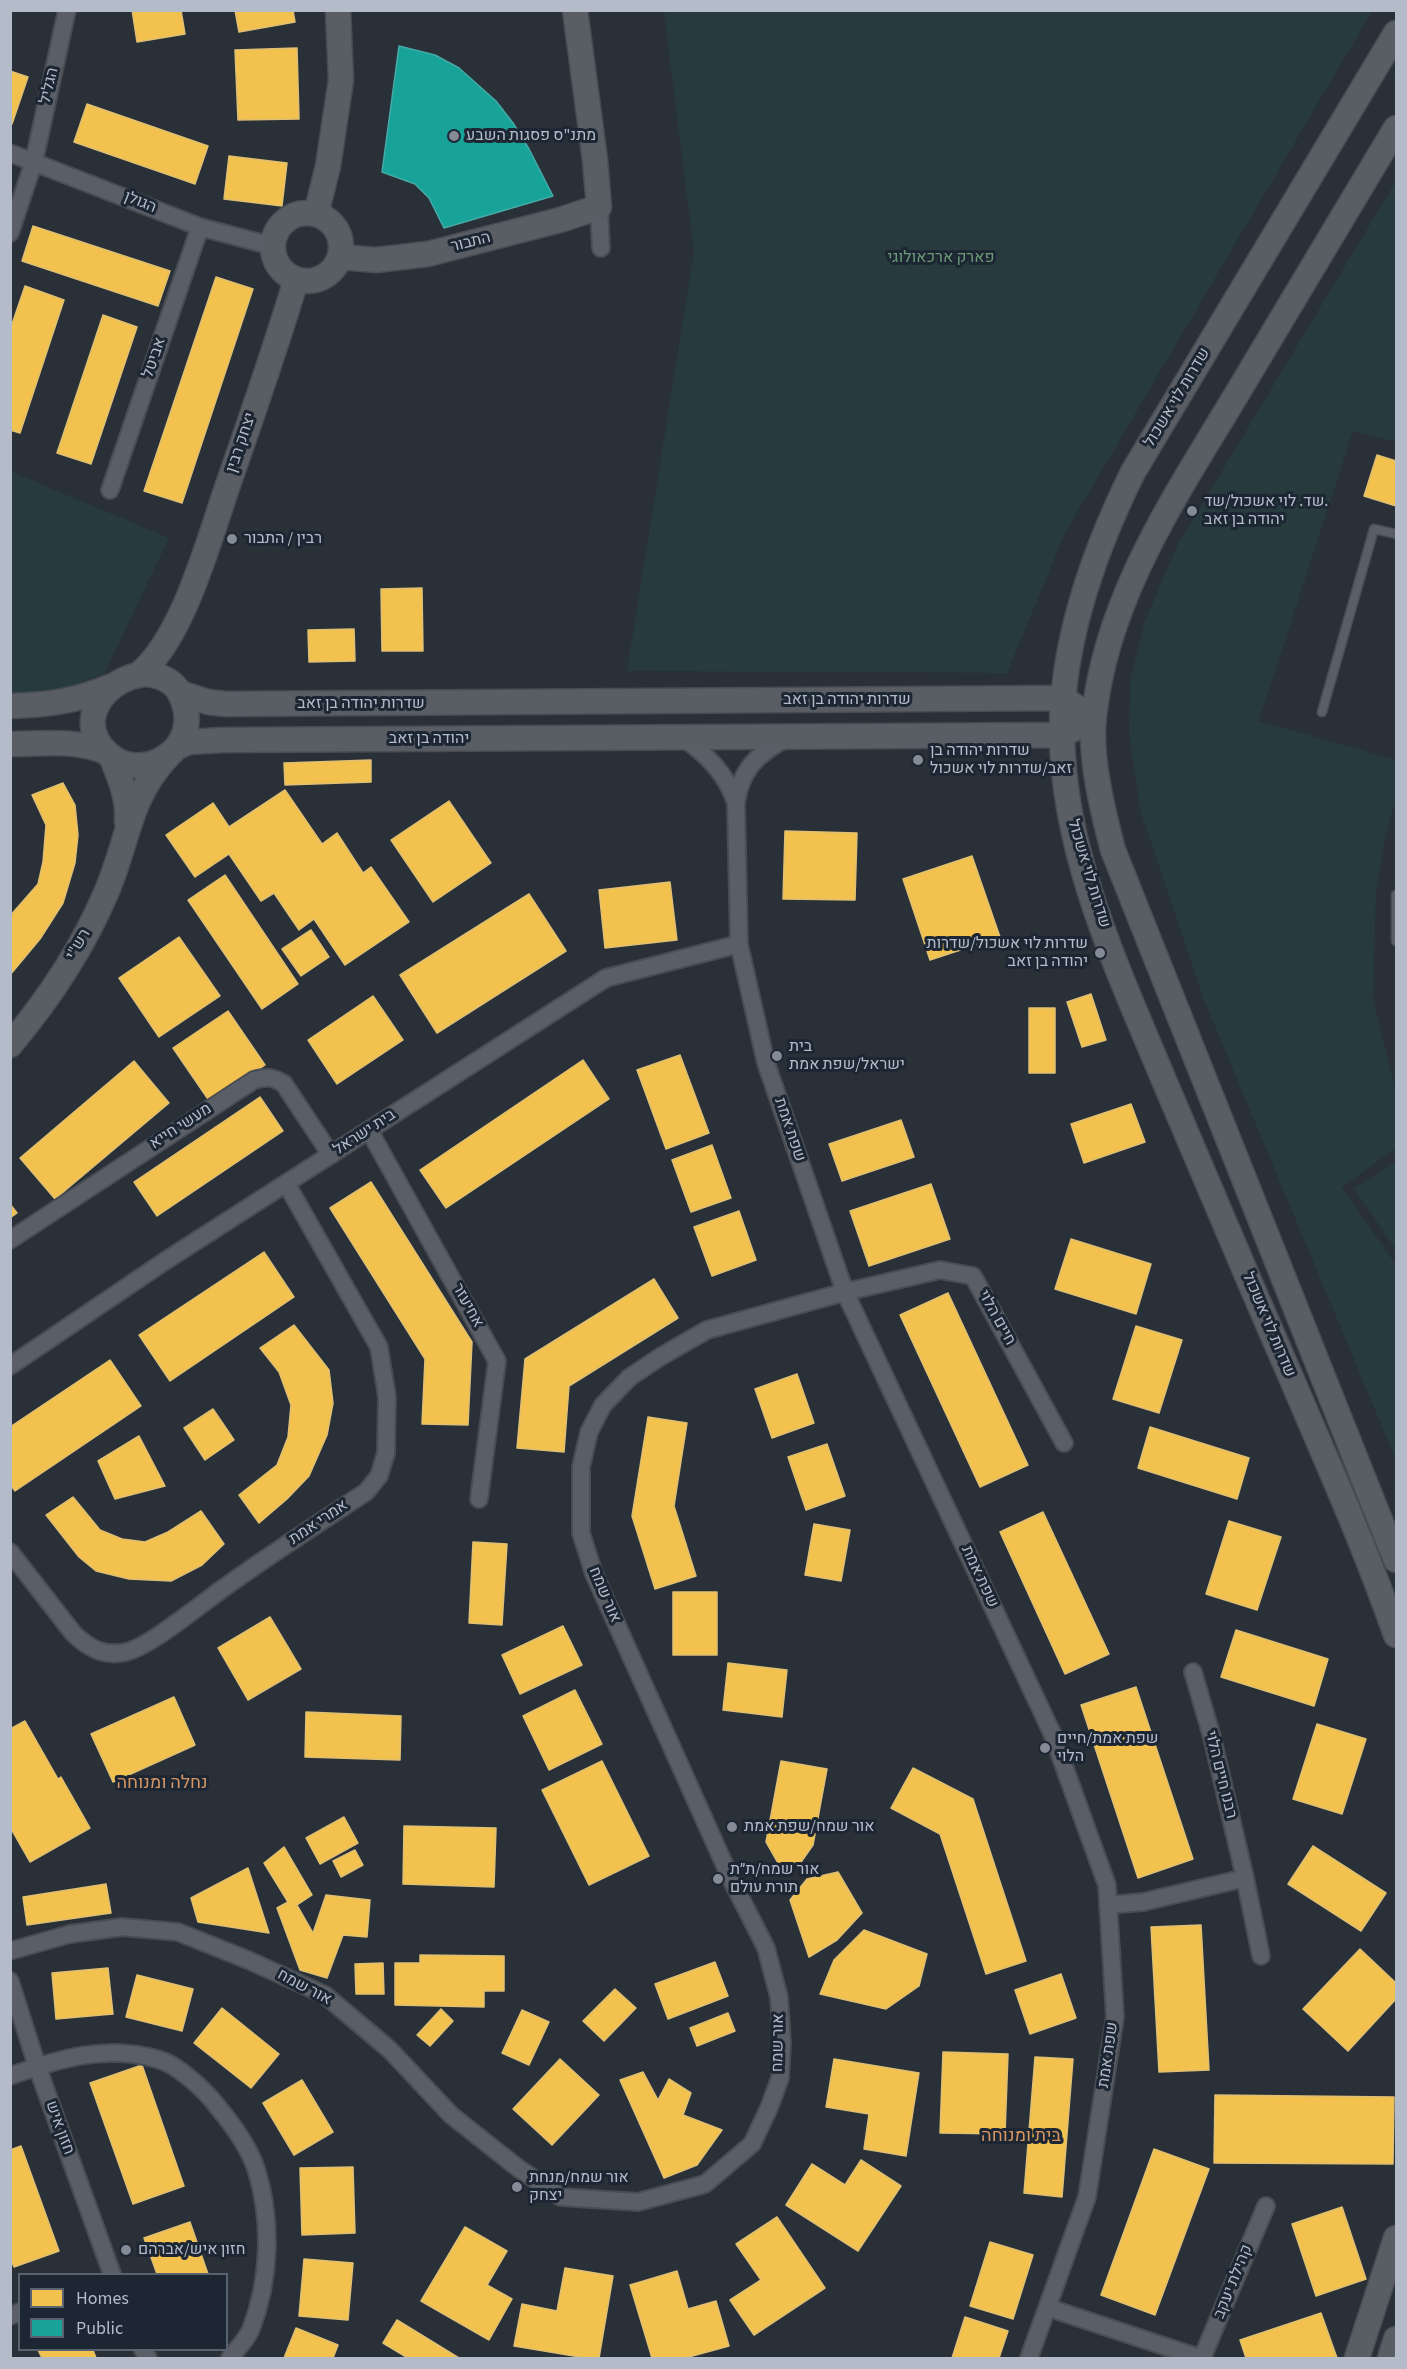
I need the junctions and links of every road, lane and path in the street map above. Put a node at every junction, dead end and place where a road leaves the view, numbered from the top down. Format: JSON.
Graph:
{"nodes":[{"id":1,"x":67,"y":10,"type":"edge"},
{"id":2,"x":338,"y":10,"type":"edge"},
{"id":3,"x":575,"y":10,"type":"edge"},
{"id":4,"x":1396,"y":33,"type":"edge"},
{"id":5,"x":1396,"y":128,"type":"edge"},
{"id":6,"x":10,"y":153,"type":"edge"},
{"id":7,"x":34,"y":161,"type":"junction"},
{"id":8,"x":599,"y":207,"type":"junction"},
{"id":9,"x":316,"y":214,"type":"junction"},
{"id":10,"x":200,"y":227,"type":"junction"},
{"id":11,"x":10,"y":233,"type":"edge"},
{"id":12,"x":272,"y":246,"type":"junction"},
{"id":13,"x":601,"y":248,"type":"dead end"},
{"id":14,"x":340,"y":257,"type":"junction"},
{"id":15,"x":296,"y":280,"type":"junction"},
{"id":16,"x":110,"y":490,"type":"dead end"},
{"id":17,"x":1396,"y":534,"type":"edge"},
{"id":18,"x":185,"y":604,"type":"junction"},
{"id":19,"x":138,"y":675,"type":"junction"},
{"id":20,"x":112,"y":686,"type":"junction"},
{"id":21,"x":177,"y":689,"type":"junction"},
{"id":22,"x":1063,"y":698,"type":"junction"},
{"id":23,"x":10,"y":706,"type":"edge"},
{"id":24,"x":1322,"y":712,"type":"dead end"},
{"id":25,"x":1093,"y":719,"type":"junction"},
{"id":26,"x":1062,"y":735,"type":"junction"},
{"id":27,"x":682,"y":737,"type":"junction"},
{"id":28,"x":791,"y":737,"type":"junction"},
{"id":29,"x":10,"y":744,"type":"edge"},
{"id":30,"x":172,"y":751,"type":"junction"},
{"id":31,"x":109,"y":754,"type":"junction"},
{"id":32,"x":736,"y":804,"type":"junction"},
{"id":33,"x":125,"y":834,"type":"junction"},
{"id":34,"x":1396,"y":895,"type":"edge"},
{"id":35,"x":1396,"y":940,"type":"edge"},
{"id":36,"x":739,"y":944,"type":"junction"},
{"id":37,"x":14,"y":1035,"type":"edge"},
{"id":38,"x":369,"y":1130,"type":"junction"},
{"id":39,"x":331,"y":1155,"type":"junction"},
{"id":40,"x":286,"y":1183,"type":"junction"},
{"id":41,"x":10,"y":1240,"type":"edge"},
{"id":42,"x":845,"y":1292,"type":"junction"},
{"id":43,"x":10,"y":1366,"type":"edge"},
{"id":44,"x":1064,"y":1443,"type":"dead end"},
{"id":45,"x":479,"y":1499,"type":"dead end"},
{"id":46,"x":10,"y":1552,"type":"edge"},
{"id":47,"x":1396,"y":1560,"type":"edge"},
{"id":48,"x":1396,"y":1635,"type":"edge"},
{"id":49,"x":1193,"y":1672,"type":"dead end"},
{"id":50,"x":1245,"y":1878,"type":"junction"},
{"id":51,"x":1108,"y":1905,"type":"junction"},
{"id":52,"x":10,"y":1951,"type":"edge"},
{"id":53,"x":1261,"y":1956,"type":"dead end"},
{"id":54,"x":10,"y":1981,"type":"edge"},
{"id":55,"x":37,"y":2066,"type":"junction"},
{"id":56,"x":10,"y":2076,"type":"edge"},
{"id":57,"x":1266,"y":2206,"type":"dead end"},
{"id":58,"x":1396,"y":2238,"type":"edge"},
{"id":59,"x":112,"y":2273,"type":"edge"},
{"id":60,"x":1048,"y":2308,"type":"junction"},
{"id":61,"x":1396,"y":2339,"type":"edge"},
{"id":62,"x":230,"y":2358,"type":"edge"},
{"id":63,"x":1029,"y":2358,"type":"edge"},
{"id":64,"x":1201,"y":2358,"type":"edge"},
{"id":65,"x":1357,"y":2358,"type":"edge"},
{"id":66,"x":1390,"y":2358,"type":"edge"}],
"edges":[{"from":1,"to":7,"type":"street","name":"הגליל"},
{"from":2,"to":9,"type":"main road"},
{"from":3,"to":8,"type":"main road"},
{"from":4,"to":22,"type":"main road","name":"שדרות לוי אשכול"},
{"from":5,"to":25,"type":"main road","name":"שדרות לוי אשכול"},
{"from":6,"to":7,"type":"street","name":"הגולן"},
{"from":7,"to":10,"type":"street","name":"הגולן"},
{"from":7,"to":11,"type":"street","name":"הגליל"},
{"from":8,"to":13,"type":"street"},
{"from":8,"to":14,"type":"main road","name":"התבור"},
{"from":9,"to":12,"type":"main road"},
{"from":9,"to":14,"type":"main road"},
{"from":10,"to":12,"type":"street","name":"הגולן"},
{"from":10,"to":16,"type":"street","name":"אביטל"},
{"from":12,"to":15,"type":"main road"},
{"from":14,"to":15,"type":"main road"},
{"from":15,"to":18,"type":"main road","name":"יצחק רבין"},
{"from":17,"to":24,"type":"lane"},
{"from":18,"to":19,"type":"main road","name":"יצחק רבין"},
{"from":18,"to":21,"type":"main road","name":"יצחק רבין"},
{"from":19,"to":20,"type":"main road"},
{"from":19,"to":21,"type":"main road"},
{"from":20,"to":23,"type":"main road"},
{"from":20,"to":31,"type":"main road"},
{"from":21,"to":22,"type":"main road","name":"שדרות יהודה בן זאב"},
{"from":21,"to":30,"type":"main road"},
{"from":22,"to":25,"type":"main road"},
{"from":22,"to":26,"type":"main road","name":"שדרות לוי אשכול"},
{"from":25,"to":26,"type":"main road"},
{"from":25,"to":47,"type":"main road","name":"שדרות לוי אשכול"},
{"from":26,"to":28,"type":"main road"},
{"from":26,"to":48,"type":"main road","name":"שדרות לוי אשכול"},
{"from":27,"to":28,"type":"main road"},
{"from":27,"to":30,"type":"main road","name":"יהודה בן זאב"},
{"from":27,"to":32,"type":"street","name":"שפת אמת"},
{"from":28,"to":32,"type":"street","name":"שפת אמת"},
{"from":29,"to":31,"type":"main road"},
{"from":30,"to":31,"type":"main road"},
{"from":30,"to":33,"type":"main road","name":"רש\"י"},
{"from":31,"to":33,"type":"main road","name":"רש\"י"},
{"from":32,"to":36,"type":"street","name":"שפת אמת"},
{"from":33,"to":37,"type":"main road","name":"רש\"י"},
{"from":34,"to":35,"type":"lane"},
{"from":36,"to":38,"type":"street","name":"בית ישראל"},
{"from":36,"to":42,"type":"street","name":"שפת אמת"},
{"from":38,"to":39,"type":"street","name":"בית ישראל"},
{"from":38,"to":45,"type":"street","name":"אחיעזר"},
{"from":39,"to":40,"type":"street","name":"בית ישראל"},
{"from":39,"to":41,"type":"street","name":"מעשי חייא"},
{"from":40,"to":43,"type":"street","name":"בית ישראל"},
{"from":40,"to":46,"type":"street","name":"אמרי אמת"},
{"from":42,"to":44,"type":"street","name":"חיים הלוי"},
{"from":42,"to":51,"type":"street","name":"שפת אמת"},
{"from":42,"to":52,"type":"street","name":"אור שמח"},
{"from":49,"to":50,"type":"street","name":"רבנו חיים הלוי"},
{"from":50,"to":51,"type":"street"},
{"from":50,"to":53,"type":"street","name":"רבנו חיים הלוי"},
{"from":51,"to":60,"type":"street","name":"שפת אמת"},
{"from":54,"to":55,"type":"street","name":"חזון איש"},
{"from":55,"to":56,"type":"street"},
{"from":55,"to":59,"type":"street","name":"חזון איש"},
{"from":55,"to":62,"type":"street"},
{"from":57,"to":64,"type":"street","name":"קהילת יעקב"},
{"from":58,"to":65,"type":"main road"},
{"from":60,"to":63,"type":"street","name":"שפת אמת"},
{"from":60,"to":64,"type":"street"},
{"from":61,"to":66,"type":"main road"}]}
